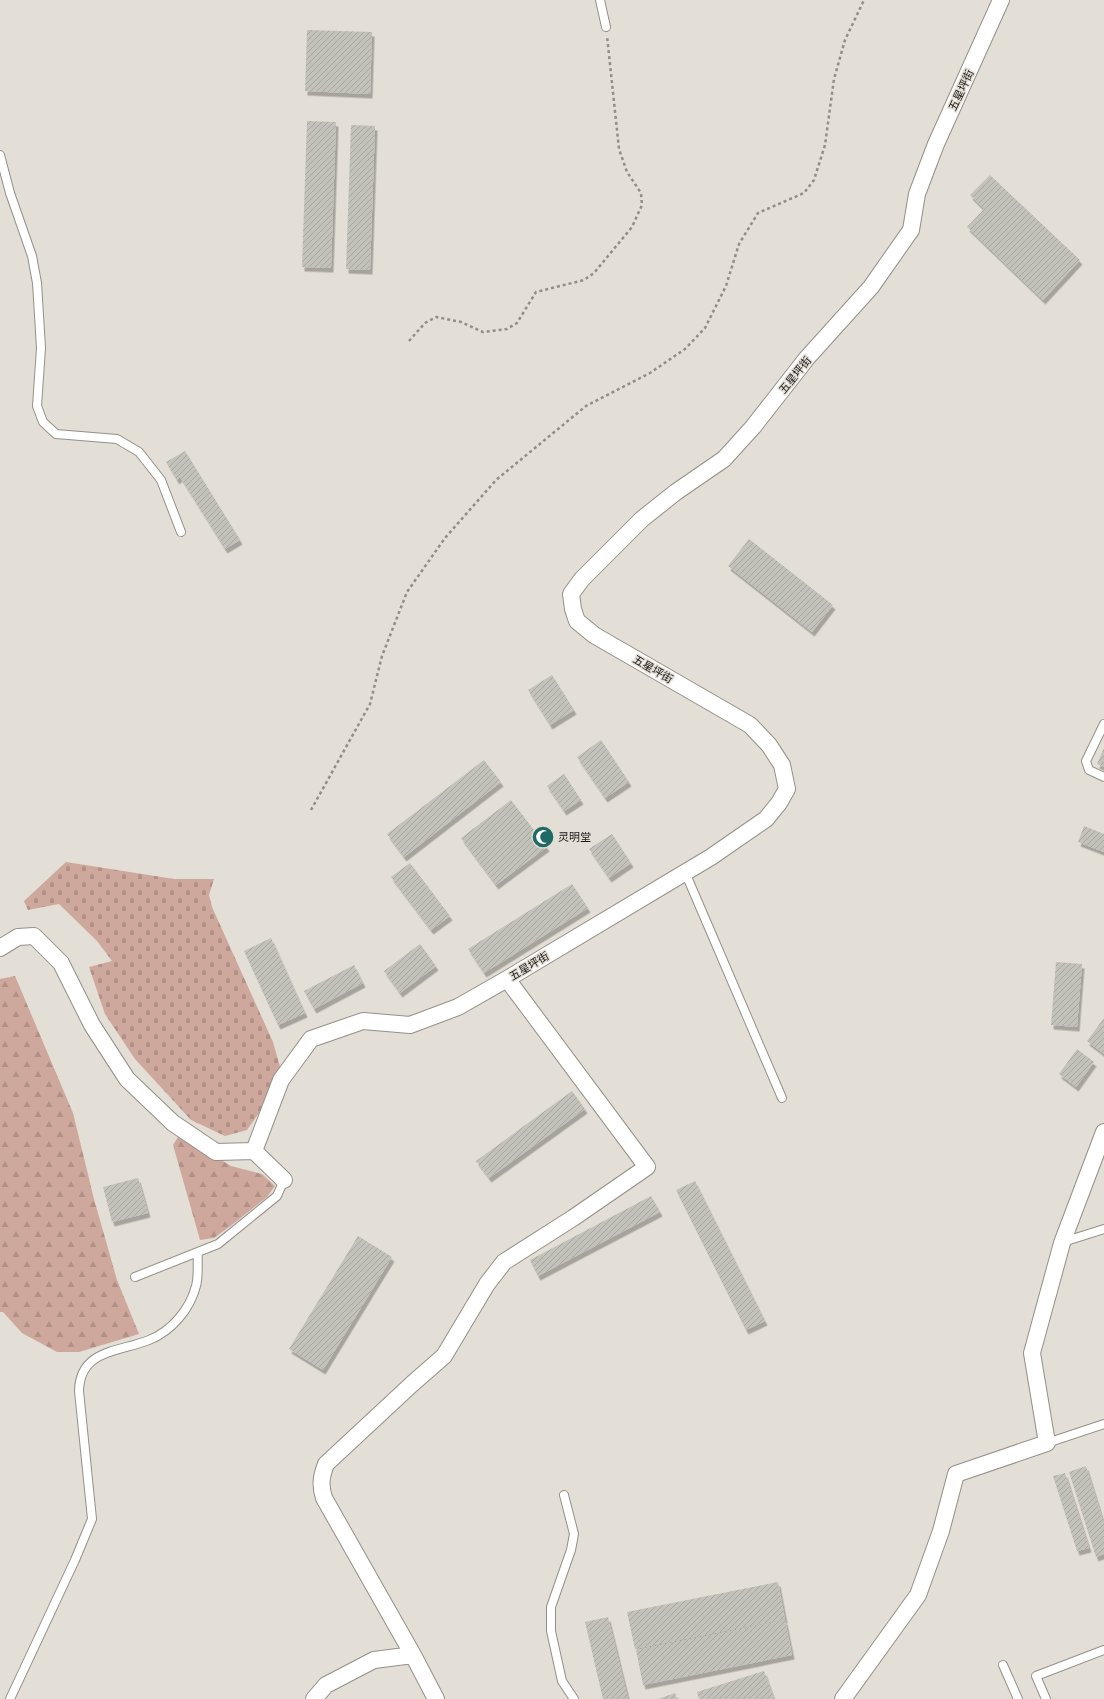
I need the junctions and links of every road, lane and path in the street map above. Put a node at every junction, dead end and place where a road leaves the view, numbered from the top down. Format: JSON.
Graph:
{"nodes":[{"id":1,"x":600,"y":0,"type":"edge"},
{"id":2,"x":864,"y":0,"type":"edge"},
{"id":3,"x":1001,"y":0,"type":"edge"},
{"id":4,"x":606,"y":27,"type":"joint"},
{"id":5,"x":0,"y":155,"type":"edge"},
{"id":6,"x":409,"y":341,"type":"dead end"},
{"id":7,"x":181,"y":532,"type":"dead end"},
{"id":8,"x":1104,"y":724,"type":"edge"},
{"id":9,"x":1104,"y":777,"type":"edge"},
{"id":10,"x":311,"y":810,"type":"dead end"},
{"id":11,"x":685,"y":872,"type":"junction"},
{"id":12,"x":0,"y":948,"type":"edge"},
{"id":13,"x":507,"y":979,"type":"junction"},
{"id":14,"x":782,"y":1098,"type":"dead end"},
{"id":15,"x":1104,"y":1132,"type":"edge"},
{"id":16,"x":254,"y":1151,"type":"junction"},
{"id":17,"x":284,"y":1180,"type":"joint"},
{"id":18,"x":1104,"y":1229,"type":"edge"},
{"id":19,"x":1062,"y":1242,"type":"junction"},
{"id":20,"x":198,"y":1252,"type":"junction"},
{"id":21,"x":135,"y":1277,"type":"dead end"},
{"id":22,"x":1104,"y":1424,"type":"edge"},
{"id":23,"x":1047,"y":1442,"type":"junction"},
{"id":24,"x":564,"y":1495,"type":"dead end"},
{"id":25,"x":1104,"y":1650,"type":"edge"},
{"id":26,"x":413,"y":1655,"type":"junction"},
{"id":27,"x":1003,"y":1665,"type":"dead end"},
{"id":28,"x":10,"y":1699,"type":"edge"},
{"id":29,"x":314,"y":1699,"type":"edge"},
{"id":30,"x":436,"y":1699,"type":"edge"},
{"id":31,"x":574,"y":1699,"type":"edge"},
{"id":32,"x":842,"y":1699,"type":"edge"},
{"id":33,"x":1018,"y":1699,"type":"edge"},
{"id":34,"x":1046,"y":1699,"type":"edge"}],
"edges":[{"from":1,"to":4,"type":"lane"},
{"from":2,"to":10,"type":"path"},
{"from":3,"to":11,"type":"street","name":"五星坪街"},
{"from":4,"to":6,"type":"path"},
{"from":5,"to":7,"type":"lane"},
{"from":8,"to":9,"type":"lane"},
{"from":11,"to":13,"type":"street","name":"五星坪街"},
{"from":11,"to":14,"type":"lane"},
{"from":12,"to":16,"type":"street"},
{"from":13,"to":16,"type":"street","name":"五星坪街"},
{"from":13,"to":26,"type":"street"},
{"from":15,"to":19,"type":"street"},
{"from":16,"to":17,"type":"street"},
{"from":17,"to":20,"type":"lane"},
{"from":18,"to":19,"type":"lane"},
{"from":19,"to":23,"type":"street"},
{"from":20,"to":21,"type":"lane"},
{"from":20,"to":28,"type":"lane"},
{"from":22,"to":23,"type":"lane"},
{"from":23,"to":32,"type":"street"},
{"from":24,"to":31,"type":"lane"},
{"from":25,"to":34,"type":"lane"},
{"from":26,"to":29,"type":"street"},
{"from":26,"to":30,"type":"street"},
{"from":27,"to":33,"type":"lane"}]}
